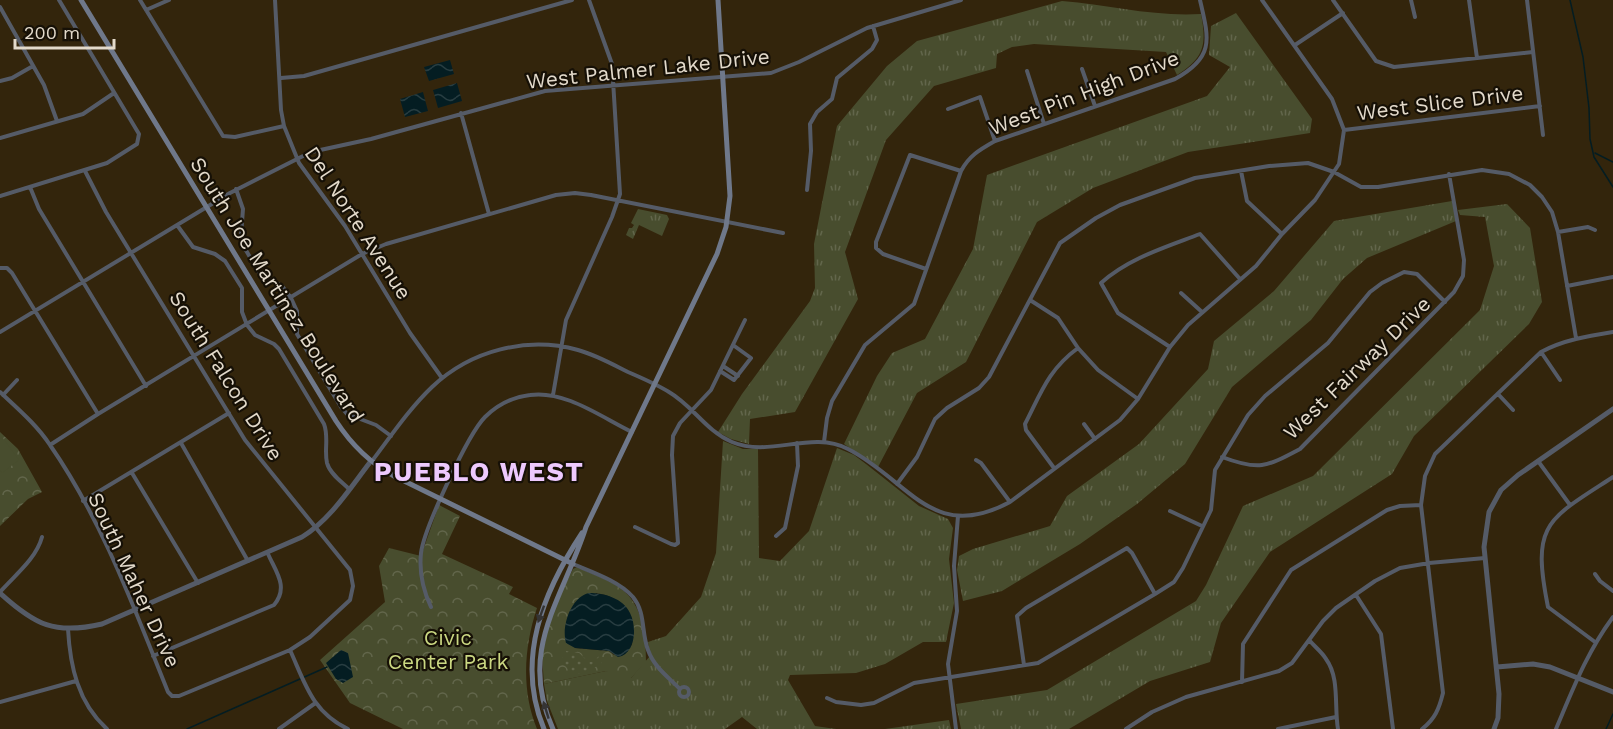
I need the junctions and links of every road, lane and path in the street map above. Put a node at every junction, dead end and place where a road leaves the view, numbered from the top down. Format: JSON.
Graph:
{"nodes":[{"id":1,"x":58,"y":0,"type":"edge"},
{"id":2,"x":81,"y":0,"type":"edge"},
{"id":3,"x":140,"y":0,"type":"edge"},
{"id":4,"x":169,"y":0,"type":"edge"},
{"id":5,"x":275,"y":0,"type":"edge"},
{"id":6,"x":572,"y":0,"type":"edge"},
{"id":7,"x":589,"y":0,"type":"edge"},
{"id":8,"x":718,"y":0,"type":"edge"},
{"id":9,"x":961,"y":0,"type":"edge"},
{"id":10,"x":1200,"y":0,"type":"edge"},
{"id":11,"x":1262,"y":0,"type":"edge"},
{"id":12,"x":1333,"y":0,"type":"edge"},
{"id":13,"x":1411,"y":0,"type":"edge"},
{"id":14,"x":1469,"y":0,"type":"edge"},
{"id":15,"x":1527,"y":0,"type":"edge"},
{"id":16,"x":0,"y":7,"type":"edge"},
{"id":17,"x":146,"y":10,"type":"junction"},
{"id":18,"x":1343,"y":13,"type":"junction"},
{"id":19,"x":1415,"y":17,"type":"dead end"},
{"id":20,"x":873,"y":25,"type":"junction"},
{"id":21,"x":1294,"y":45,"type":"junction"},
{"id":22,"x":1533,"y":52,"type":"junction"},
{"id":23,"x":1477,"y":58,"type":"junction"},
{"id":24,"x":33,"y":66,"type":"junction"},
{"id":25,"x":1082,"y":69,"type":"dead end"},
{"id":26,"x":1028,"y":71,"type":"dead end"},
{"id":27,"x":281,"y":78,"type":"junction"},
{"id":28,"x":723,"y":78,"type":"junction"},
{"id":29,"x":0,"y":81,"type":"edge"},
{"id":30,"x":614,"y":85,"type":"junction"},
{"id":31,"x":114,"y":93,"type":"junction"},
{"id":32,"x":1095,"y":106,"type":"junction"},
{"id":33,"x":1540,"y":106,"type":"junction"},
{"id":34,"x":948,"y":109,"type":"dead end"},
{"id":35,"x":461,"y":113,"type":"junction"},
{"id":36,"x":57,"y":121,"type":"junction"},
{"id":37,"x":1044,"y":124,"type":"junction"},
{"id":38,"x":284,"y":126,"type":"junction"},
{"id":39,"x":1344,"y":130,"type":"junction"},
{"id":40,"x":1543,"y":135,"type":"dead end"},
{"id":41,"x":0,"y":138,"type":"edge"},
{"id":42,"x":995,"y":141,"type":"junction"},
{"id":43,"x":296,"y":158,"type":"junction"},
{"id":44,"x":85,"y":171,"type":"junction"},
{"id":45,"x":961,"y":171,"type":"junction"},
{"id":46,"x":1241,"y":171,"type":"junction"},
{"id":47,"x":1334,"y":172,"type":"junction"},
{"id":48,"x":1449,"y":174,"type":"junction"},
{"id":49,"x":30,"y":187,"type":"junction"},
{"id":50,"x":236,"y":189,"type":"junction"},
{"id":51,"x":807,"y":190,"type":"dead end"},
{"id":52,"x":0,"y":196,"type":"edge"},
{"id":53,"x":619,"y":200,"type":"junction"},
{"id":54,"x":206,"y":207,"type":"junction"},
{"id":55,"x":489,"y":214,"type":"junction"},
{"id":56,"x":727,"y":222,"type":"junction"},
{"id":57,"x":177,"y":225,"type":"junction"},
{"id":58,"x":1595,"y":230,"type":"dead end"},
{"id":59,"x":1558,"y":232,"type":"junction"},
{"id":60,"x":783,"y":233,"type":"dead end"},
{"id":61,"x":1282,"y":234,"type":"junction"},
{"id":62,"x":131,"y":253,"type":"junction"},
{"id":63,"x":362,"y":254,"type":"junction"},
{"id":64,"x":0,"y":268,"type":"edge"},
{"id":65,"x":926,"y":269,"type":"junction"},
{"id":66,"x":1613,"y":278,"type":"edge"},
{"id":67,"x":1240,"y":279,"type":"junction"},
{"id":68,"x":82,"y":282,"type":"junction"},
{"id":69,"x":1568,"y":286,"type":"junction"},
{"id":70,"x":1181,"y":293,"type":"dead end"},
{"id":71,"x":291,"y":298,"type":"junction"},
{"id":72,"x":1030,"y":300,"type":"junction"},
{"id":73,"x":1445,"y":302,"type":"junction"},
{"id":74,"x":270,"y":311,"type":"junction"},
{"id":75,"x":34,"y":312,"type":"junction"},
{"id":76,"x":1202,"y":312,"type":"junction"},
{"id":77,"x":745,"y":320,"type":"dead end"},
{"id":78,"x":248,"y":325,"type":"junction"},
{"id":79,"x":0,"y":332,"type":"edge"},
{"id":80,"x":1613,"y":332,"type":"edge"},
{"id":81,"x":1576,"y":338,"type":"junction"},
{"id":82,"x":733,"y":345,"type":"junction"},
{"id":83,"x":561,"y":346,"type":"junction"},
{"id":84,"x":1170,"y":347,"type":"junction"},
{"id":85,"x":1078,"y":348,"type":"junction"},
{"id":86,"x":1541,"y":352,"type":"junction"},
{"id":87,"x":194,"y":357,"type":"junction"},
{"id":88,"x":721,"y":369,"type":"junction"},
{"id":89,"x":738,"y":376,"type":"junction"},
{"id":90,"x":442,"y":378,"type":"junction"},
{"id":91,"x":16,"y":380,"type":"dead end"},
{"id":92,"x":1560,"y":380,"type":"dead end"},
{"id":93,"x":655,"y":384,"type":"junction"},
{"id":94,"x":146,"y":386,"type":"junction"},
{"id":95,"x":2,"y":394,"type":"edge"},
{"id":96,"x":1498,"y":394,"type":"junction"},
{"id":97,"x":553,"y":395,"type":"junction"},
{"id":98,"x":1138,"y":399,"type":"junction"},
{"id":99,"x":1613,"y":409,"type":"edge"},
{"id":100,"x":692,"y":410,"type":"junction"},
{"id":101,"x":1513,"y":410,"type":"dead end"},
{"id":102,"x":229,"y":413,"type":"junction"},
{"id":103,"x":98,"y":414,"type":"junction"},
{"id":104,"x":1084,"y":424,"type":"dead end"},
{"id":105,"x":632,"y":432,"type":"junction"},
{"id":106,"x":391,"y":436,"type":"junction"},
{"id":107,"x":1095,"y":439,"type":"junction"},
{"id":108,"x":824,"y":442,"type":"junction"},
{"id":109,"x":181,"y":443,"type":"junction"},
{"id":110,"x":797,"y":443,"type":"junction"},
{"id":111,"x":50,"y":445,"type":"junction"},
{"id":112,"x":1222,"y":457,"type":"junction"},
{"id":113,"x":976,"y":460,"type":"dead end"},
{"id":114,"x":371,"y":461,"type":"junction"},
{"id":115,"x":1538,"y":461,"type":"junction"},
{"id":116,"x":1054,"y":468,"type":"junction"},
{"id":117,"x":132,"y":473,"type":"junction"},
{"id":118,"x":1613,"y":477,"type":"edge"},
{"id":119,"x":897,"y":484,"type":"junction"},
{"id":120,"x":349,"y":489,"type":"junction"},
{"id":121,"x":441,"y":499,"type":"junction"},
{"id":122,"x":83,"y":501,"type":"junction"},
{"id":123,"x":1010,"y":502,"type":"junction"},
{"id":124,"x":1421,"y":505,"type":"junction"},
{"id":125,"x":1570,"y":505,"type":"junction"},
{"id":126,"x":1170,"y":511,"type":"dead end"},
{"id":127,"x":958,"y":516,"type":"junction"},
{"id":128,"x":1202,"y":526,"type":"junction"},
{"id":129,"x":586,"y":527,"type":"junction"},
{"id":130,"x":635,"y":527,"type":"dead end"},
{"id":131,"x":315,"y":528,"type":"junction"},
{"id":132,"x":776,"y":536,"type":"dead end"},
{"id":133,"x":42,"y":537,"type":"dead end"},
{"id":134,"x":268,"y":554,"type":"junction"},
{"id":135,"x":1485,"y":558,"type":"junction"},
{"id":136,"x":566,"y":560,"type":"junction"},
{"id":137,"x":248,"y":562,"type":"junction"},
{"id":138,"x":1429,"y":563,"type":"junction"},
{"id":139,"x":573,"y":564,"type":"junction"},
{"id":140,"x":1595,"y":573,"type":"dead end"},
{"id":141,"x":198,"y":584,"type":"junction"},
{"id":142,"x":1613,"y":591,"type":"edge"},
{"id":143,"x":0,"y":593,"type":"edge"},
{"id":144,"x":1155,"y":594,"type":"junction"},
{"id":145,"x":1356,"y":595,"type":"junction"},
{"id":146,"x":431,"y":607,"type":"dead end"},
{"id":147,"x":134,"y":611,"type":"junction"},
{"id":148,"x":1613,"y":616,"type":"edge"},
{"id":149,"x":68,"y":629,"type":"junction"},
{"id":150,"x":1310,"y":641,"type":"junction"},
{"id":151,"x":1595,"y":642,"type":"junction"},
{"id":152,"x":290,"y":650,"type":"junction"},
{"id":153,"x":153,"y":656,"type":"junction"},
{"id":154,"x":1024,"y":666,"type":"junction"},
{"id":155,"x":1497,"y":668,"type":"junction"},
{"id":156,"x":1577,"y":677,"type":"junction"},
{"id":157,"x":949,"y":678,"type":"junction"},
{"id":158,"x":76,"y":681,"type":"junction"},
{"id":159,"x":1242,"y":682,"type":"junction"},
{"id":160,"x":680,"y":689,"type":"dead end"},
{"id":161,"x":1613,"y":692,"type":"edge"},
{"id":162,"x":827,"y":698,"type":"dead end"},
{"id":163,"x":0,"y":702,"type":"edge"},
{"id":164,"x":314,"y":704,"type":"junction"},
{"id":165,"x":1336,"y":717,"type":"junction"},
{"id":166,"x":107,"y":729,"type":"edge"},
{"id":167,"x":279,"y":729,"type":"edge"},
{"id":168,"x":348,"y":729,"type":"edge"},
{"id":169,"x":544,"y":729,"type":"edge"},
{"id":170,"x":553,"y":729,"type":"edge"},
{"id":171,"x":956,"y":729,"type":"edge"},
{"id":172,"x":1126,"y":729,"type":"edge"},
{"id":173,"x":1281,"y":729,"type":"edge"},
{"id":174,"x":1338,"y":729,"type":"edge"},
{"id":175,"x":1393,"y":729,"type":"edge"},
{"id":176,"x":1422,"y":729,"type":"edge"},
{"id":177,"x":1494,"y":729,"type":"edge"},
{"id":178,"x":1556,"y":729,"type":"edge"}],
"edges":[{"from":1,"to":31,"type":"street"},
{"from":2,"to":54,"type":"main road","name":"South Joe Martinez Boulevard"},
{"from":3,"to":17,"type":"street"},
{"from":4,"to":17,"type":"street"},
{"from":5,"to":27,"type":"street","name":"Del Norte Avenue"},
{"from":6,"to":27,"type":"street"},
{"from":7,"to":30,"type":"street"},
{"from":8,"to":28,"type":"main road"},
{"from":9,"to":20,"type":"street","name":"West Palmer Lake Drive"},
{"from":10,"to":32,"type":"street","name":"West Pin High Drive"},
{"from":11,"to":21,"type":"street"},
{"from":12,"to":18,"type":"street"},
{"from":13,"to":19,"type":"street"},
{"from":14,"to":23,"type":"street"},
{"from":15,"to":22,"type":"street"},
{"from":16,"to":24,"type":"street"},
{"from":17,"to":38,"type":"street"},
{"from":18,"to":21,"type":"street"},
{"from":18,"to":23,"type":"street"},
{"from":20,"to":28,"type":"street","name":"West Palmer Lake Drive"},
{"from":20,"to":51,"type":"street"},
{"from":21,"to":39,"type":"street"},
{"from":22,"to":23,"type":"street"},
{"from":22,"to":33,"type":"street"},
{"from":24,"to":29,"type":"street"},
{"from":24,"to":36,"type":"street"},
{"from":25,"to":32,"type":"street"},
{"from":26,"to":37,"type":"street"},
{"from":27,"to":38,"type":"street","name":"Del Norte Avenue"},
{"from":28,"to":30,"type":"street","name":"West Palmer Lake Drive"},
{"from":28,"to":56,"type":"main road"},
{"from":30,"to":35,"type":"street","name":"West Palmer Lake Drive"},
{"from":30,"to":53,"type":"street"},
{"from":31,"to":36,"type":"street"},
{"from":31,"to":44,"type":"street"},
{"from":32,"to":37,"type":"street","name":"West Pin High Drive"},
{"from":33,"to":39,"type":"street","name":"West Slice Drive"},
{"from":33,"to":40,"type":"street"},
{"from":34,"to":42,"type":"street"},
{"from":35,"to":43,"type":"street","name":"West Palmer Lake Drive"},
{"from":35,"to":55,"type":"street"},
{"from":36,"to":41,"type":"street"},
{"from":37,"to":42,"type":"street","name":"West Pin High Drive"},
{"from":38,"to":43,"type":"street","name":"Del Norte Avenue"},
{"from":39,"to":47,"type":"street"},
{"from":42,"to":45,"type":"street","name":"West Pin High Drive"},
{"from":43,"to":50,"type":"street","name":"West Palmer Lake Drive"},
{"from":43,"to":63,"type":"street","name":"Del Norte Avenue"},
{"from":44,"to":49,"type":"street"},
{"from":44,"to":62,"type":"street","name":"South Falcon Drive"},
{"from":45,"to":65,"type":"street"},
{"from":45,"to":65,"type":"street"},
{"from":46,"to":47,"type":"street"},
{"from":46,"to":61,"type":"street"},
{"from":46,"to":72,"type":"street"},
{"from":47,"to":48,"type":"street"},
{"from":47,"to":61,"type":"street"},
{"from":48,"to":59,"type":"street"},
{"from":48,"to":73,"type":"street","name":"West Fairway Drive"},
{"from":49,"to":52,"type":"street"},
{"from":49,"to":68,"type":"street"},
{"from":50,"to":54,"type":"street","name":"West Palmer Lake Drive"},
{"from":50,"to":71,"type":"street"},
{"from":53,"to":55,"type":"street"},
{"from":53,"to":56,"type":"street"},
{"from":53,"to":83,"type":"street"},
{"from":54,"to":57,"type":"street","name":"West Palmer Lake Drive"},
{"from":54,"to":74,"type":"main road","name":"South Joe Martinez Boulevard"},
{"from":55,"to":63,"type":"street"},
{"from":56,"to":60,"type":"street"},
{"from":56,"to":93,"type":"main road"},
{"from":57,"to":62,"type":"street","name":"West Palmer Lake Drive"},
{"from":57,"to":78,"type":"street"},
{"from":58,"to":59,"type":"street"},
{"from":59,"to":69,"type":"street"},
{"from":61,"to":67,"type":"street"},
{"from":62,"to":68,"type":"street","name":"West Palmer Lake Drive"},
{"from":62,"to":87,"type":"street","name":"South Falcon Drive"},
{"from":63,"to":71,"type":"street"},
{"from":63,"to":90,"type":"street","name":"Del Norte Avenue"},
{"from":64,"to":75,"type":"street"},
{"from":65,"to":108,"type":"street"},
{"from":66,"to":69,"type":"street"},
{"from":67,"to":76,"type":"street"},
{"from":67,"to":84,"type":"street"},
{"from":68,"to":75,"type":"street","name":"West Palmer Lake Drive"},
{"from":68,"to":94,"type":"street"},
{"from":69,"to":81,"type":"street"},
{"from":70,"to":76,"type":"street"},
{"from":71,"to":74,"type":"street"},
{"from":71,"to":106,"type":"street"},
{"from":72,"to":85,"type":"street"},
{"from":72,"to":119,"type":"street"},
{"from":73,"to":112,"type":"street","name":"West Fairway Drive"},
{"from":73,"to":112,"type":"street"},
{"from":74,"to":78,"type":"street"},
{"from":74,"to":114,"type":"main road","name":"South Joe Martinez Boulevard"},
{"from":75,"to":79,"type":"street","name":"West Palmer Lake Drive"},
{"from":75,"to":103,"type":"street"},
{"from":76,"to":84,"type":"street"},
{"from":77,"to":82,"type":"street"},
{"from":78,"to":87,"type":"street"},
{"from":78,"to":120,"type":"street"},
{"from":80,"to":81,"type":"street"},
{"from":81,"to":86,"type":"street"},
{"from":82,"to":88,"type":"street"},
{"from":82,"to":89,"type":"street"},
{"from":83,"to":90,"type":"street"},
{"from":83,"to":93,"type":"street"},
{"from":83,"to":97,"type":"street"},
{"from":84,"to":98,"type":"street"},
{"from":85,"to":98,"type":"street"},
{"from":85,"to":116,"type":"street"},
{"from":86,"to":92,"type":"street"},
{"from":86,"to":96,"type":"street"},
{"from":87,"to":94,"type":"street"},
{"from":87,"to":102,"type":"street","name":"South Falcon Drive"},
{"from":88,"to":89,"type":"street"},
{"from":88,"to":89,"type":"street"},
{"from":88,"to":100,"type":"street"},
{"from":90,"to":106,"type":"street"},
{"from":91,"to":95,"type":"street"},
{"from":93,"to":100,"type":"street"},
{"from":93,"to":105,"type":"main road"},
{"from":94,"to":103,"type":"street"},
{"from":95,"to":111,"type":"street","name":"South Maher Drive"},
{"from":96,"to":101,"type":"street"},
{"from":96,"to":124,"type":"street"},
{"from":97,"to":105,"type":"street"},
{"from":97,"to":121,"type":"street"},
{"from":98,"to":107,"type":"street"},
{"from":99,"to":115,"type":"street"},
{"from":100,"to":110,"type":"street"},
{"from":100,"to":130,"type":"street"},
{"from":102,"to":109,"type":"street"},
{"from":102,"to":131,"type":"street","name":"South Falcon Drive"},
{"from":103,"to":111,"type":"street"},
{"from":104,"to":107,"type":"street"},
{"from":105,"to":129,"type":"main road"},
{"from":106,"to":114,"type":"street"},
{"from":107,"to":116,"type":"street"},
{"from":108,"to":110,"type":"street"},
{"from":108,"to":119,"type":"street"},
{"from":109,"to":117,"type":"street"},
{"from":109,"to":137,"type":"street"},
{"from":110,"to":132,"type":"street"},
{"from":111,"to":122,"type":"street","name":"South Maher Drive"},
{"from":112,"to":128,"type":"street"},
{"from":113,"to":123,"type":"street"},
{"from":114,"to":120,"type":"street"},
{"from":114,"to":121,"type":"main road","name":"South Joe Martinez Boulevard"},
{"from":115,"to":125,"type":"street"},
{"from":115,"to":135,"type":"street"},
{"from":116,"to":123,"type":"street"},
{"from":117,"to":122,"type":"street"},
{"from":117,"to":141,"type":"street"},
{"from":118,"to":125,"type":"street"},
{"from":119,"to":127,"type":"street"},
{"from":120,"to":131,"type":"street"},
{"from":121,"to":136,"type":"main road","name":"South Joe Martinez Boulevard"},
{"from":121,"to":146,"type":"street"},
{"from":122,"to":147,"type":"street","name":"South Maher Drive"},
{"from":123,"to":127,"type":"street"},
{"from":124,"to":138,"type":"street"},
{"from":124,"to":159,"type":"street"},
{"from":125,"to":151,"type":"street"},
{"from":126,"to":128,"type":"street"},
{"from":127,"to":157,"type":"street"},
{"from":128,"to":144,"type":"street"},
{"from":129,"to":136,"type":"main road"},
{"from":129,"to":139,"type":"main road"},
{"from":131,"to":134,"type":"street"},
{"from":131,"to":152,"type":"street","name":"South Falcon Drive"},
{"from":133,"to":143,"type":"street"},
{"from":134,"to":137,"type":"street"},
{"from":134,"to":153,"type":"street"},
{"from":135,"to":138,"type":"street"},
{"from":135,"to":155,"type":"street"},
{"from":136,"to":139,"type":"main road","name":"South Joe Martinez Boulevard"},
{"from":136,"to":169,"type":"main road","one_way":true},
{"from":137,"to":141,"type":"street"},
{"from":138,"to":145,"type":"street"},
{"from":138,"to":176,"type":"street"},
{"from":139,"to":160,"type":"street"},
{"from":170,"to":139,"type":"main road","one_way":true},
{"from":140,"to":142,"type":"street"},
{"from":141,"to":147,"type":"street"},
{"from":143,"to":149,"type":"street"},
{"from":144,"to":154,"type":"street"},
{"from":144,"to":154,"type":"street"},
{"from":145,"to":150,"type":"street"},
{"from":145,"to":175,"type":"street"},
{"from":147,"to":149,"type":"street"},
{"from":147,"to":153,"type":"street","name":"South Maher Drive"},
{"from":148,"to":151,"type":"street"},
{"from":149,"to":158,"type":"street"},
{"from":150,"to":159,"type":"street"},
{"from":150,"to":165,"type":"street"},
{"from":151,"to":156,"type":"street"},
{"from":152,"to":153,"type":"street","name":"South Maher Drive"},
{"from":152,"to":164,"type":"street"},
{"from":154,"to":157,"type":"street"},
{"from":155,"to":156,"type":"street"},
{"from":155,"to":177,"type":"street"},
{"from":156,"to":161,"type":"street"},
{"from":156,"to":178,"type":"street"},
{"from":157,"to":162,"type":"street"},
{"from":157,"to":171,"type":"street"},
{"from":158,"to":163,"type":"street"},
{"from":158,"to":166,"type":"street"},
{"from":159,"to":172,"type":"street"},
{"from":164,"to":167,"type":"street"},
{"from":164,"to":168,"type":"street"},
{"from":165,"to":173,"type":"street"},
{"from":165,"to":174,"type":"street"}]}
